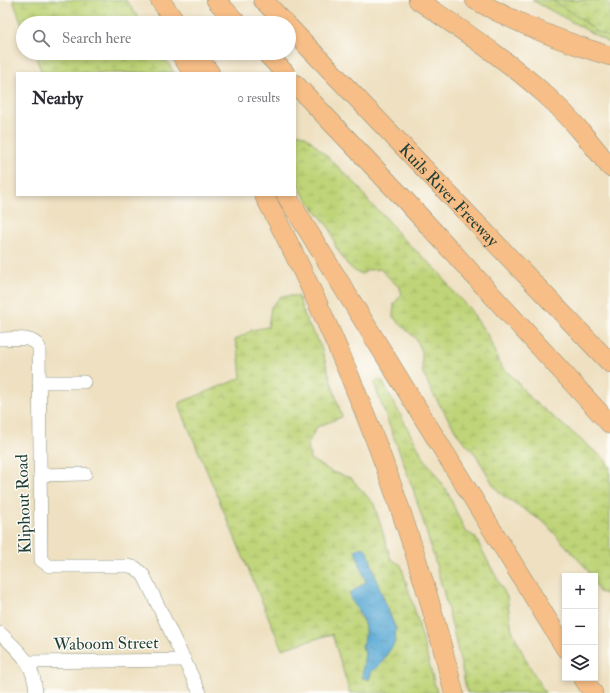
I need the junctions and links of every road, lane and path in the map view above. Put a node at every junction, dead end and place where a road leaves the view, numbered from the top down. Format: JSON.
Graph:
{"nodes":[{"id":1,"x":146,"y":0,"type":"edge"},
{"id":2,"x":160,"y":0,"type":"edge"},
{"id":3,"x":216,"y":0,"type":"edge"},
{"id":4,"x":263,"y":0,"type":"edge"},
{"id":5,"x":418,"y":0,"type":"edge"},
{"id":6,"x":475,"y":0,"type":"edge"},
{"id":7,"x":156,"y":16,"type":"edge"},
{"id":8,"x":171,"y":16,"type":"edge"},
{"id":9,"x":231,"y":16,"type":"edge"},
{"id":10,"x":278,"y":16,"type":"edge"},
{"id":11,"x":296,"y":34,"type":"edge"},
{"id":12,"x":610,"y":56,"type":"edge"},
{"id":13,"x":185,"y":60,"type":"edge"},
{"id":14,"x":201,"y":60,"type":"edge"},
{"id":15,"x":273,"y":60,"type":"edge"},
{"id":16,"x":192,"y":72,"type":"edge"},
{"id":17,"x":209,"y":72,"type":"edge"},
{"id":18,"x":284,"y":72,"type":"edge"},
{"id":19,"x":296,"y":85,"type":"edge"},
{"id":20,"x":610,"y":167,"type":"edge"},
{"id":21,"x":264,"y":196,"type":"edge"},
{"id":22,"x":287,"y":196,"type":"edge"},
{"id":23,"x":0,"y":339,"type":"edge"},
{"id":24,"x":610,"y":363,"type":"edge"},
{"id":25,"x":39,"y":382,"type":"junction"},
{"id":26,"x":84,"y":382,"type":"dead end"},
{"id":27,"x":610,"y":424,"type":"edge"},
{"id":28,"x":85,"y":474,"type":"dead end"},
{"id":29,"x":40,"y":475,"type":"junction"},
{"id":30,"x":0,"y":633,"type":"edge"},
{"id":31,"x":563,"y":645,"type":"edge"},
{"id":32,"x":185,"y":660,"type":"junction"},
{"id":33,"x":28,"y":662,"type":"junction"},
{"id":34,"x":585,"y":681,"type":"edge"},
{"id":35,"x":36,"y":693,"type":"edge"},
{"id":36,"x":200,"y":693,"type":"edge"},
{"id":37,"x":454,"y":693,"type":"edge"},
{"id":38,"x":593,"y":693,"type":"edge"}],
"edges":[{"from":1,"to":7,"type":"highway"},
{"from":2,"to":8,"type":"highway"},
{"from":3,"to":9,"type":"highway"},
{"from":4,"to":10,"type":"highway"},
{"from":5,"to":20,"type":"highway"},
{"from":6,"to":12,"type":"highway"},
{"from":11,"to":24,"type":"highway","name":"Kuils River Freeway"},
{"from":13,"to":16,"type":"highway"},
{"from":14,"to":17,"type":"highway"},
{"from":15,"to":18,"type":"highway"},
{"from":19,"to":27,"type":"highway","name":"Kuils River Freeway"},
{"from":21,"to":37,"type":"highway"},
{"from":22,"to":31,"type":"highway"},
{"from":23,"to":25,"type":"street","name":"Kliphout Road"},
{"from":25,"to":26,"type":"street"},
{"from":25,"to":29,"type":"street","name":"Kliphout Road"},
{"from":28,"to":29,"type":"street"},
{"from":29,"to":32,"type":"street","name":"Kliphout Road"},
{"from":30,"to":33,"type":"street"},
{"from":32,"to":33,"type":"street","name":"Waboom Street"},
{"from":32,"to":36,"type":"street","name":"Kliphout Road"},
{"from":33,"to":35,"type":"street"},
{"from":34,"to":38,"type":"highway"}]}
